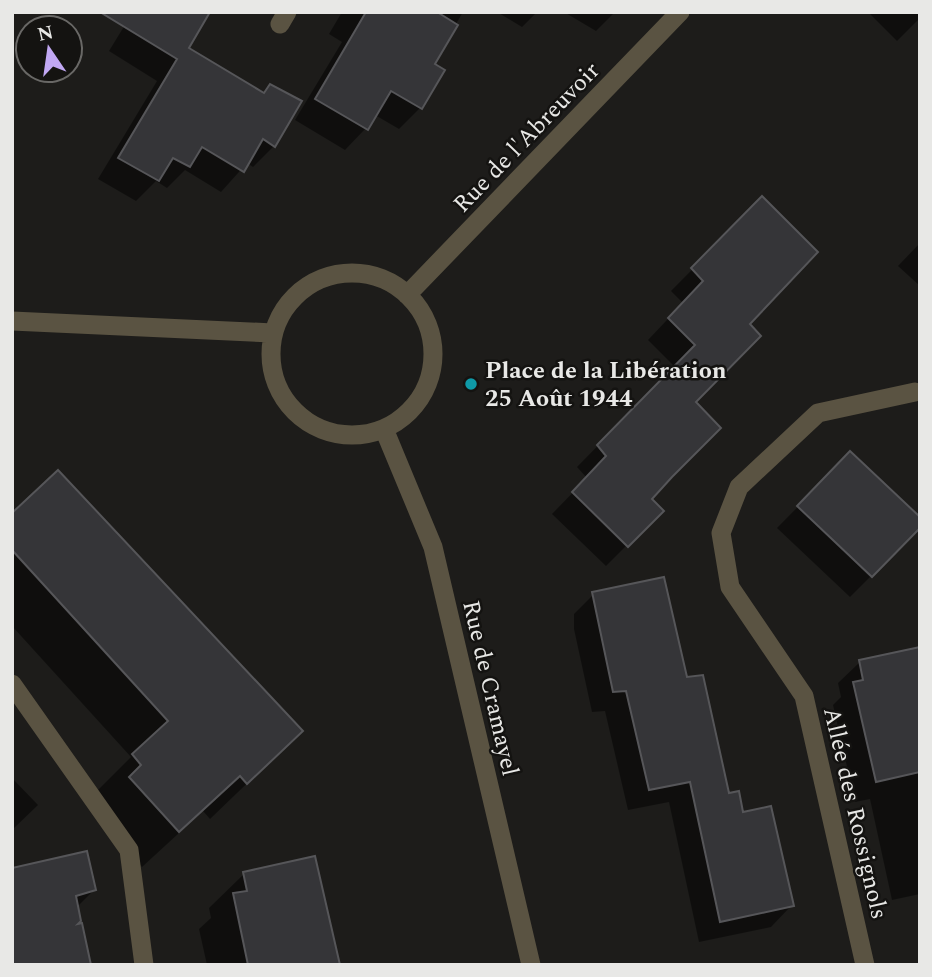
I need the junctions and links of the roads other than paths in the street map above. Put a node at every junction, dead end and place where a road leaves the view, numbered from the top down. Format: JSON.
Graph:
{"nodes":[{"id":1,"x":680,"y":12,"type":"edge"},
{"id":2,"x":407,"y":295,"type":"junction"},
{"id":3,"x":12,"y":321,"type":"edge"},
{"id":4,"x":273,"y":333,"type":"junction"},
{"id":5,"x":915,"y":391,"type":"dead end"},
{"id":6,"x":384,"y":429,"type":"junction"},
{"id":7,"x":12,"y":684,"type":"edge"},
{"id":8,"x":144,"y":965,"type":"edge"},
{"id":9,"x":531,"y":965,"type":"edge"},
{"id":10,"x":865,"y":965,"type":"edge"}],
"edges":[{"from":1,"to":2,"type":"street","name":"Rue de l'Abreuvoir"},
{"from":2,"to":4,"type":"street"},
{"from":2,"to":6,"type":"street"},
{"from":3,"to":4,"type":"street"},
{"from":4,"to":6,"type":"street"},
{"from":5,"to":10,"type":"street","name":"Allée des Rossignols"},
{"from":6,"to":9,"type":"street","name":"Rue de Cramayel"},
{"from":7,"to":8,"type":"street"}]}
